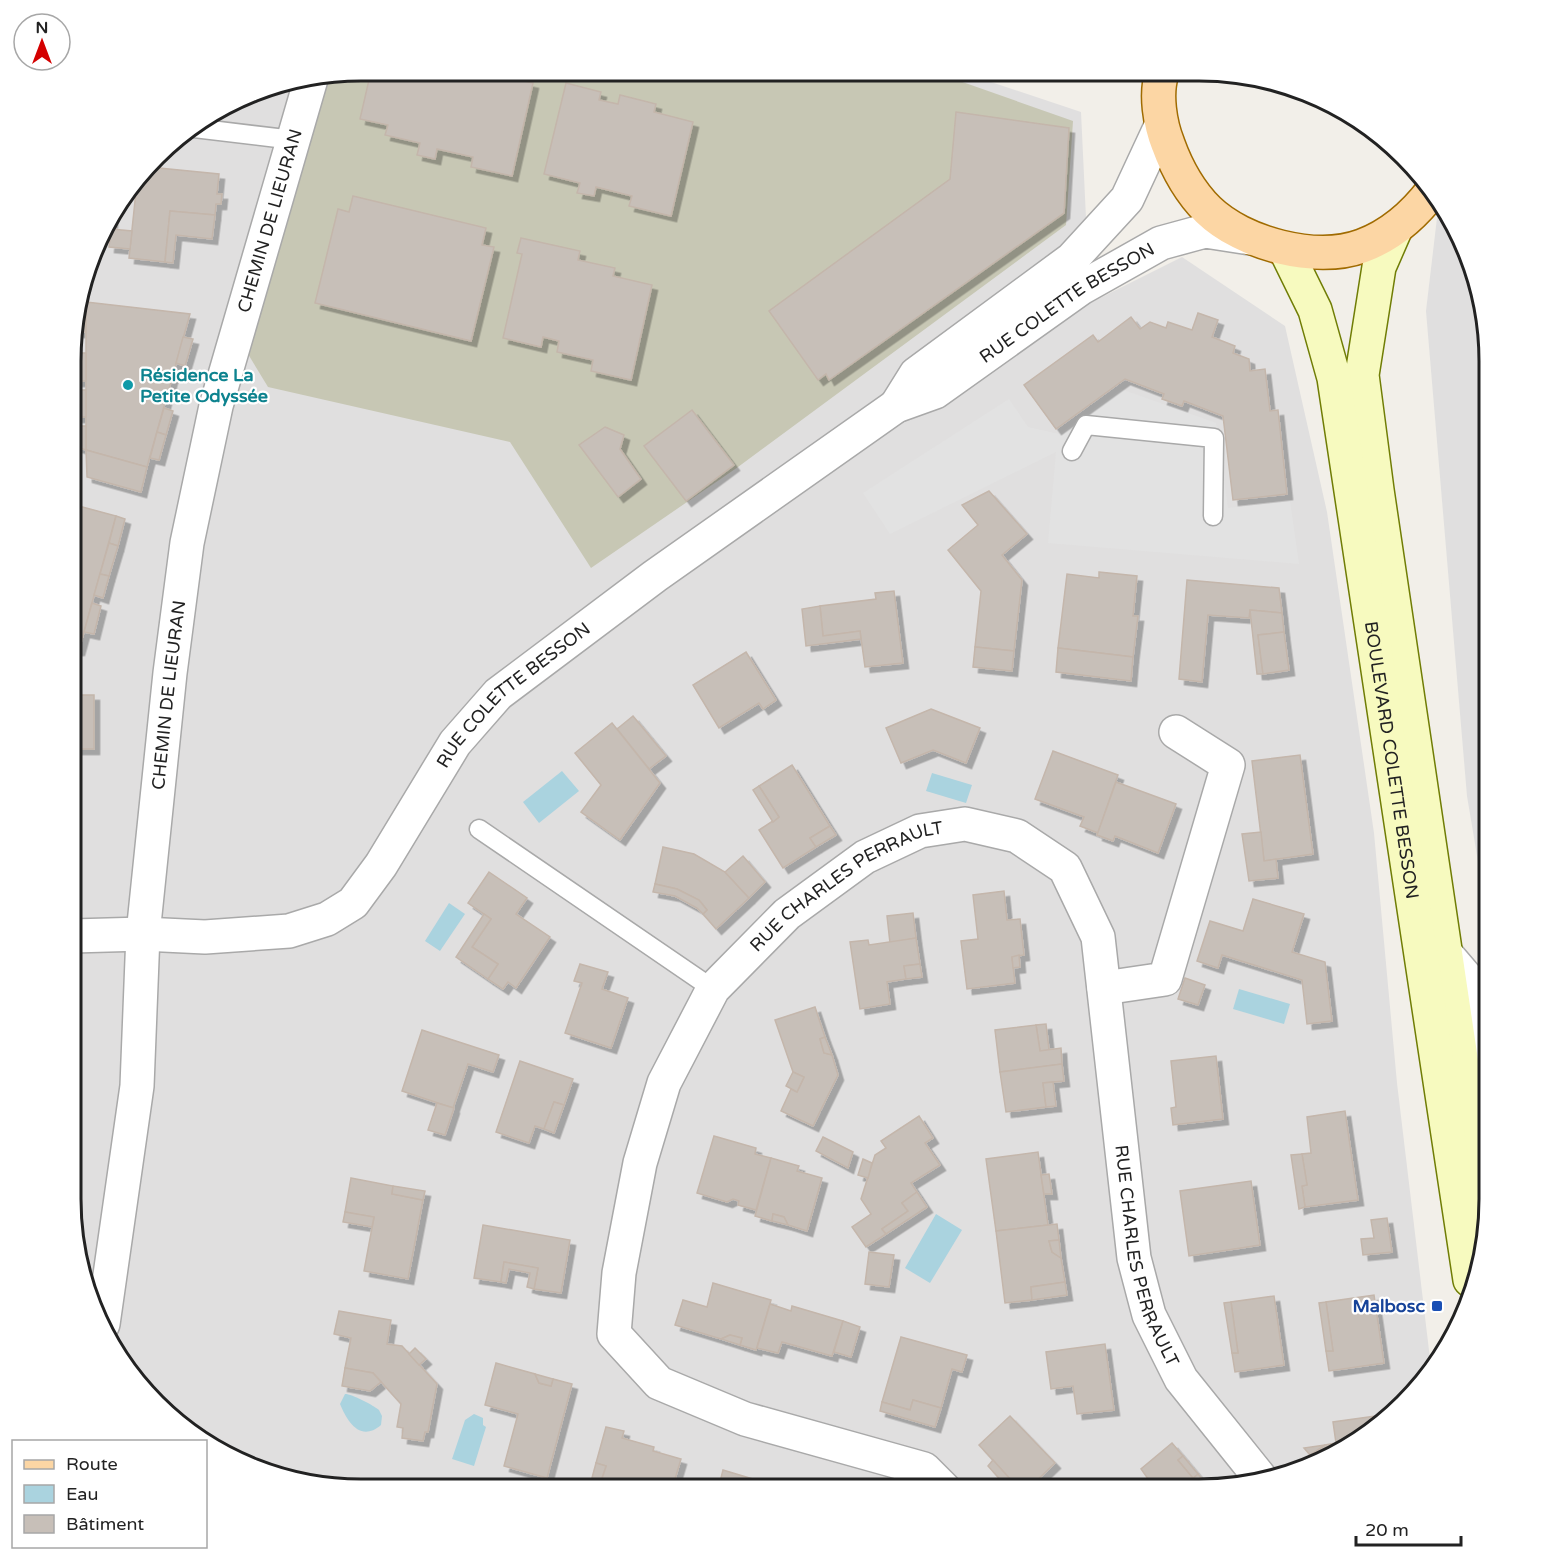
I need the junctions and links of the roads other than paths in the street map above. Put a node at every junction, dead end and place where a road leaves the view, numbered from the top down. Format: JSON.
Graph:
{"nodes":[{"id":1,"x":1162,"y":81,"type":"edge"},
{"id":2,"x":309,"y":85,"type":"edge"},
{"id":3,"x":1161,"y":126,"type":"junction"},
{"id":4,"x":203,"y":129,"type":"edge"},
{"id":5,"x":294,"y":140,"type":"junction"},
{"id":6,"x":1421,"y":208,"type":"edge"},
{"id":7,"x":1250,"y":238,"type":"junction"},
{"id":8,"x":1285,"y":249,"type":"junction"},
{"id":9,"x":896,"y":406,"type":"junction"},
{"id":10,"x":1072,"y":451,"type":"dead end"},
{"id":11,"x":1213,"y":516,"type":"dead end"},
{"id":12,"x":1176,"y":732,"type":"dead end"},
{"id":13,"x":479,"y":829,"type":"dead end"},
{"id":14,"x":143,"y":934,"type":"junction"},
{"id":15,"x":81,"y":936,"type":"edge"},
{"id":16,"x":1446,"y":954,"type":"junction"},
{"id":17,"x":1104,"y":988,"type":"junction"},
{"id":18,"x":713,"y":989,"type":"junction"},
{"id":19,"x":1479,"y":991,"type":"edge"},
{"id":20,"x":1479,"y":1179,"type":"edge"},
{"id":21,"x":1469,"y":1272,"type":"edge"},
{"id":22,"x":105,"y":1312,"type":"edge"},
{"id":23,"x":1257,"y":1473,"type":"edge"},
{"id":24,"x":934,"y":1479,"type":"edge"}],
"edges":[{"from":1,"to":3,"type":"main road"},
{"from":2,"to":5,"type":"street","name":"CHEMIN DE LIEURAN"},
{"from":3,"to":7,"type":"main road"},
{"from":3,"to":9,"type":"street","name":"RUE COLETTE BESSON"},
{"from":4,"to":5,"type":"lane"},
{"from":5,"to":14,"type":"street","name":"CHEMIN DE LIEURAN"},
{"from":6,"to":8,"type":"main road"},
{"from":6,"to":16,"type":"main road","name":"BOULEVARD COLETTE BESSON"},
{"from":7,"to":8,"type":"main road"},
{"from":7,"to":9,"type":"street","name":"RUE COLETTE BESSON"},
{"from":8,"to":21,"type":"main road","name":"BOULEVARD COLETTE BESSON"},
{"from":9,"to":14,"type":"street","name":"RUE COLETTE BESSON"},
{"from":10,"to":11,"type":"lane"},
{"from":12,"to":17,"type":"street"},
{"from":13,"to":18,"type":"lane"},
{"from":14,"to":15,"type":"street","name":"RUE COLETTE BESSON"},
{"from":14,"to":22,"type":"street","name":"CHEMIN DE LIEURAN"},
{"from":16,"to":19,"type":"street"},
{"from":16,"to":20,"type":"main road","name":"BOULEVARD COLETTE BESSON"},
{"from":17,"to":18,"type":"street","name":"RUE CHARLES PERRAULT"},
{"from":17,"to":23,"type":"street","name":"RUE CHARLES PERRAULT"},
{"from":18,"to":24,"type":"street","name":"RUE CHARLES PERRAULT"}]}
